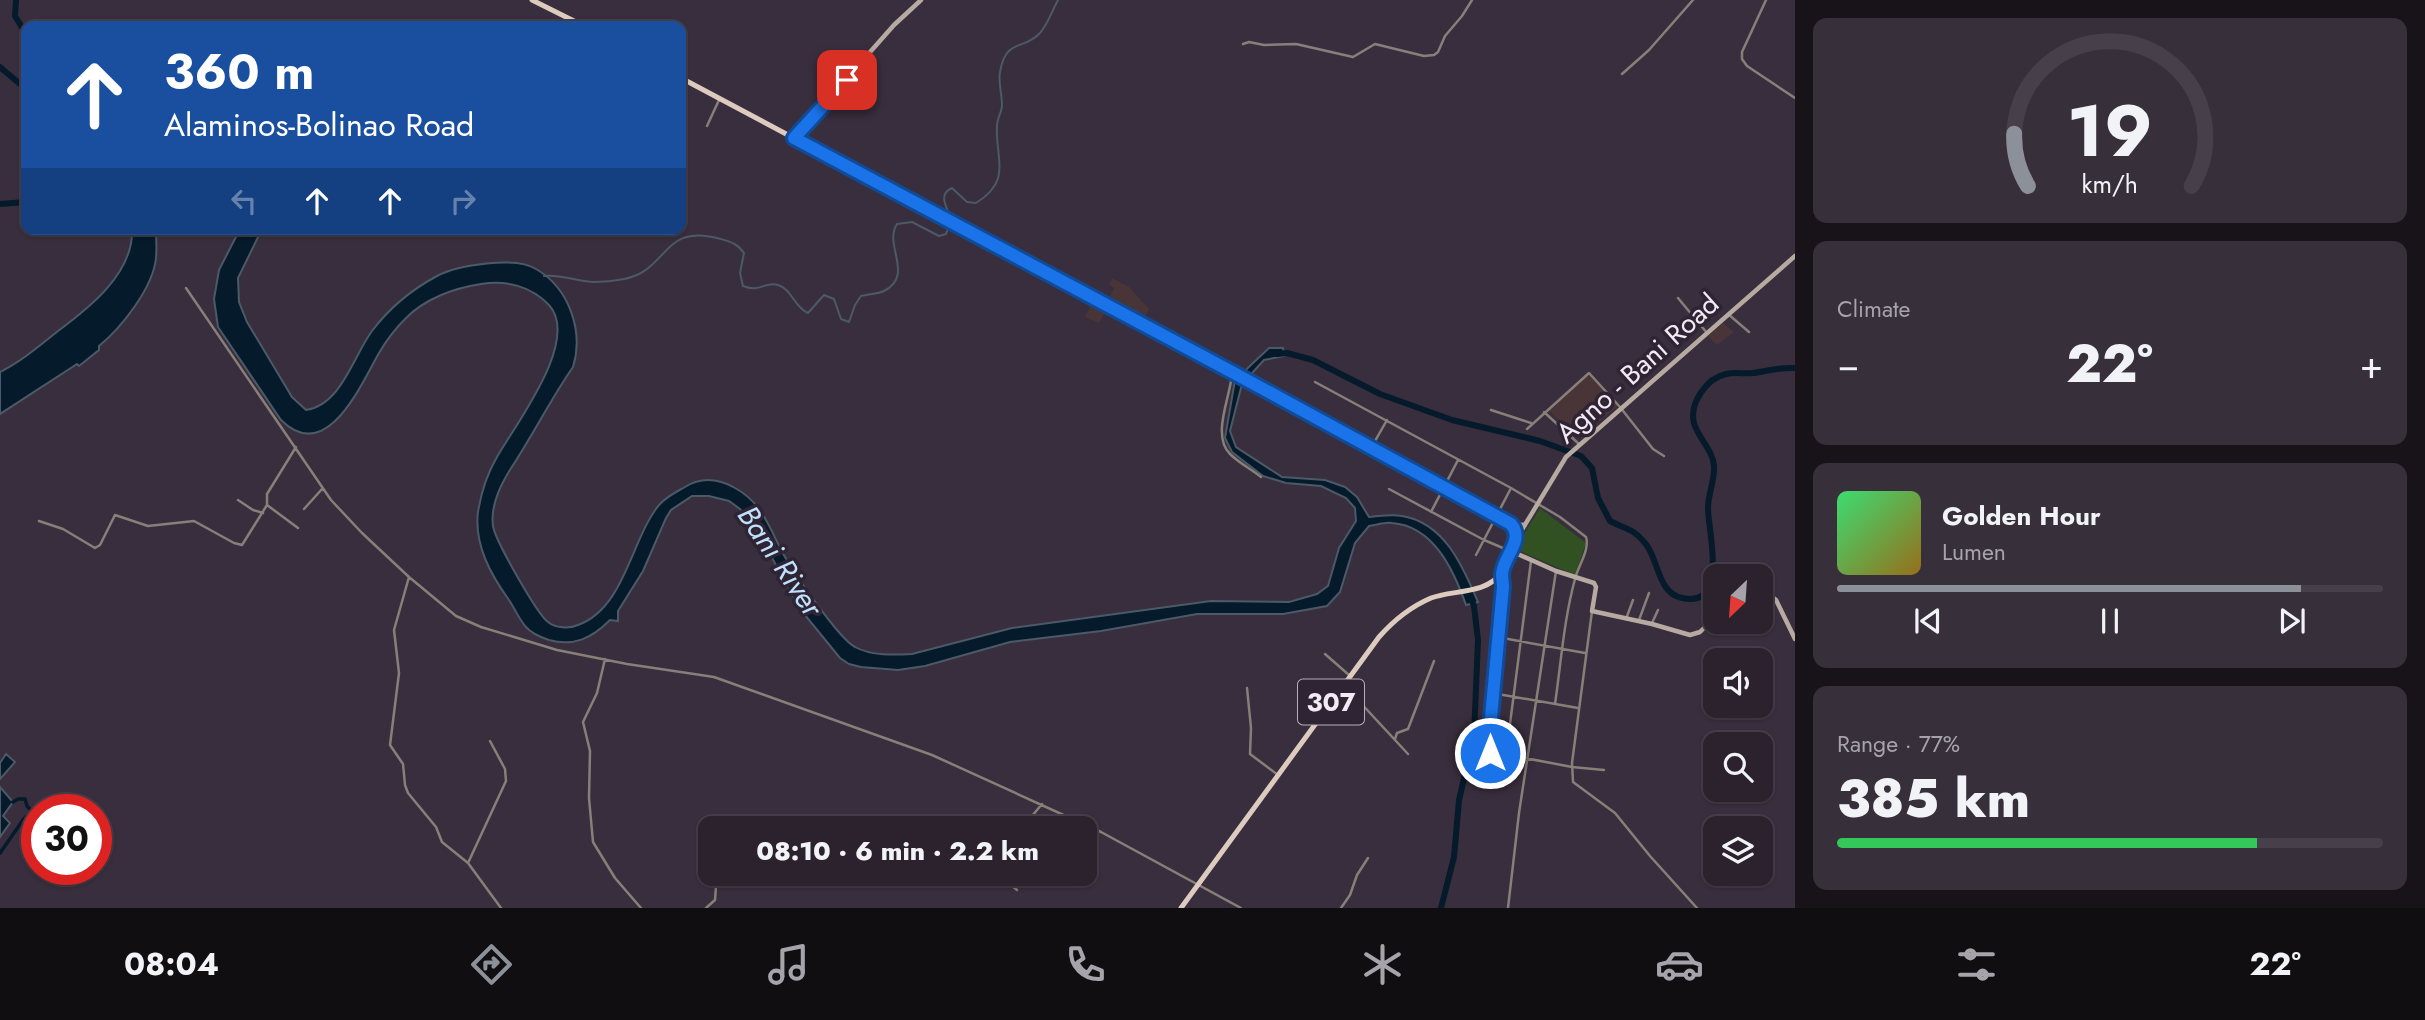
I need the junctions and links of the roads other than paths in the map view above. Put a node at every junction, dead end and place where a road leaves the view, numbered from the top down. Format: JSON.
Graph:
{"nodes":[{"id":1,"x":532,"y":0,"type":"edge"},
{"id":2,"x":920,"y":0,"type":"edge"},
{"id":3,"x":1472,"y":0,"type":"edge"},
{"id":4,"x":1693,"y":0,"type":"edge"},
{"id":5,"x":1765,"y":0,"type":"edge"},
{"id":6,"x":574,"y":21,"type":"edge"},
{"id":7,"x":1243,"y":44,"type":"dead end"},
{"id":8,"x":1622,"y":74,"type":"dead end"},
{"id":9,"x":686,"y":81,"type":"edge"},
{"id":10,"x":720,"y":98,"type":"junction"},
{"id":11,"x":1795,"y":99,"type":"edge"},
{"id":12,"x":707,"y":126,"type":"dead end"},
{"id":13,"x":794,"y":138,"type":"junction"},
{"id":14,"x":1795,"y":256,"type":"edge"},
{"id":15,"x":186,"y":288,"type":"dead end"},
{"id":16,"x":1678,"y":299,"type":"dead end"},
{"id":17,"x":1728,"y":314,"type":"junction"},
{"id":18,"x":1749,"y":332,"type":"dead end"},
{"id":19,"x":1707,"y":333,"type":"junction"},
{"id":20,"x":1234,"y":371,"type":"junction"},
{"id":21,"x":1315,"y":382,"type":"dead end"},
{"id":22,"x":1620,"y":407,"type":"junction"},
{"id":23,"x":1491,"y":410,"type":"dead end"},
{"id":24,"x":1544,"y":412,"type":"junction"},
{"id":25,"x":1387,"y":420,"type":"junction"},
{"id":26,"x":1532,"y":423,"type":"junction"},
{"id":27,"x":1527,"y":429,"type":"dead end"},
{"id":28,"x":1578,"y":444,"type":"junction"},
{"id":29,"x":296,"y":447,"type":"junction"},
{"id":30,"x":1370,"y":449,"type":"junction"},
{"id":31,"x":1664,"y":456,"type":"dead end"},
{"id":32,"x":1458,"y":460,"type":"junction"},
{"id":33,"x":1261,"y":477,"type":"dead end"},
{"id":34,"x":1444,"y":487,"type":"junction"},
{"id":35,"x":1511,"y":488,"type":"junction"},
{"id":36,"x":322,"y":489,"type":"junction"},
{"id":37,"x":1389,"y":489,"type":"dead end"},
{"id":38,"x":238,"y":500,"type":"dead end"},
{"id":39,"x":1537,"y":504,"type":"junction"},
{"id":40,"x":267,"y":506,"type":"junction"},
{"id":41,"x":304,"y":509,"type":"dead end"},
{"id":42,"x":1431,"y":512,"type":"junction"},
{"id":43,"x":263,"y":513,"type":"junction"},
{"id":44,"x":1497,"y":516,"type":"junction"},
{"id":45,"x":40,"y":521,"type":"dead end"},
{"id":46,"x":1511,"y":524,"type":"junction"},
{"id":47,"x":1525,"y":525,"type":"junction"},
{"id":48,"x":298,"y":528,"type":"dead end"},
{"id":49,"x":1517,"y":539,"type":"junction"},
{"id":50,"x":1484,"y":540,"type":"junction"},
{"id":51,"x":1511,"y":551,"type":"junction"},
{"id":52,"x":1476,"y":555,"type":"dead end"},
{"id":53,"x":1531,"y":560,"type":"junction"},
{"id":54,"x":1556,"y":571,"type":"junction"},
{"id":55,"x":1502,"y":573,"type":"junction"},
{"id":56,"x":409,"y":577,"type":"junction"},
{"id":57,"x":1575,"y":578,"type":"junction"},
{"id":58,"x":1649,"y":593,"type":"dead end"},
{"id":59,"x":1773,"y":598,"type":"edge"},
{"id":60,"x":1633,"y":600,"type":"dead end"},
{"id":61,"x":1658,"y":610,"type":"dead end"},
{"id":62,"x":1592,"y":611,"type":"junction"},
{"id":63,"x":1626,"y":619,"type":"junction"},
{"id":64,"x":1639,"y":621,"type":"junction"},
{"id":65,"x":1652,"y":624,"type":"junction"},
{"id":66,"x":1703,"y":628,"type":"edge"},
{"id":67,"x":1497,"y":637,"type":"junction"},
{"id":68,"x":1795,"y":639,"type":"edge"},
{"id":69,"x":1520,"y":641,"type":"junction"},
{"id":70,"x":1544,"y":646,"type":"junction"},
{"id":71,"x":1563,"y":649,"type":"junction"},
{"id":72,"x":1586,"y":653,"type":"junction"},
{"id":73,"x":1325,"y":654,"type":"dead end"},
{"id":74,"x":605,"y":659,"type":"junction"},
{"id":75,"x":1434,"y":661,"type":"dead end"},
{"id":76,"x":1350,"y":676,"type":"junction"},
{"id":77,"x":1344,"y":685,"type":"junction"},
{"id":78,"x":1247,"y":688,"type":"dead end"},
{"id":79,"x":1492,"y":693,"type":"junction"},
{"id":80,"x":1512,"y":696,"type":"junction"},
{"id":81,"x":1536,"y":700,"type":"junction"},
{"id":82,"x":1555,"y":705,"type":"junction"},
{"id":83,"x":1579,"y":709,"type":"junction"},
{"id":84,"x":1395,"y":740,"type":"junction"},
{"id":85,"x":490,"y":741,"type":"dead end"},
{"id":86,"x":1408,"y":754,"type":"dead end"},
{"id":87,"x":1506,"y":755,"type":"junction"},
{"id":88,"x":1528,"y":759,"type":"junction"},
{"id":89,"x":1572,"y":766,"type":"junction"},
{"id":90,"x":1604,"y":770,"type":"dead end"},
{"id":91,"x":1279,"y":775,"type":"junction"},
{"id":92,"x":1042,"y":804,"type":"junction"},
{"id":93,"x":1032,"y":816,"type":"edge"},
{"id":94,"x":1069,"y":816,"type":"edge"},
{"id":95,"x":1097,"y":831,"type":"edge"},
{"id":96,"x":1367,"y":859,"type":"dead end"},
{"id":97,"x":468,"y":863,"type":"junction"},
{"id":98,"x":1198,"y":885,"type":"junction"},
{"id":99,"x":716,"y":886,"type":"edge"},
{"id":100,"x":1012,"y":886,"type":"edge"},
{"id":101,"x":1017,"y":890,"type":"dead end"},
{"id":102,"x":501,"y":908,"type":"edge"},
{"id":103,"x":641,"y":908,"type":"edge"},
{"id":104,"x":706,"y":908,"type":"edge"},
{"id":105,"x":1181,"y":908,"type":"edge"},
{"id":106,"x":1241,"y":908,"type":"edge"},
{"id":107,"x":1341,"y":908,"type":"edge"},
{"id":108,"x":1508,"y":908,"type":"edge"},
{"id":109,"x":1697,"y":908,"type":"edge"}],
"edges":[{"from":1,"to":6,"type":"main road"},
{"from":2,"to":13,"type":"main road"},
{"from":3,"to":7,"type":"street"},
{"from":4,"to":8,"type":"street"},
{"from":5,"to":11,"type":"street"},
{"from":9,"to":10,"type":"main road"},
{"from":10,"to":12,"type":"street"},
{"from":10,"to":13,"type":"main road"},
{"from":13,"to":20,"type":"main road"},
{"from":14,"to":17,"type":"main road","name":"Agno - Bani Road"},
{"from":15,"to":29,"type":"street"},
{"from":16,"to":19,"type":"street"},
{"from":17,"to":18,"type":"street"},
{"from":17,"to":19,"type":"main road","name":"Agno - Bani Road"},
{"from":19,"to":22,"type":"main road","name":"Agno - Bani Road"},
{"from":20,"to":30,"type":"main road"},
{"from":20,"to":33,"type":"street"},
{"from":21,"to":25,"type":"street"},
{"from":22,"to":24,"type":"street"},
{"from":22,"to":28,"type":"main road","name":"Agno - Bani Road"},
{"from":22,"to":31,"type":"street"},
{"from":23,"to":26,"type":"street"},
{"from":24,"to":26,"type":"street"},
{"from":24,"to":28,"type":"street"},
{"from":25,"to":30,"type":"street"},
{"from":25,"to":32,"type":"street"},
{"from":26,"to":27,"type":"street"},
{"from":28,"to":39,"type":"main road","name":"Agno - Bani Road"},
{"from":29,"to":36,"type":"street"},
{"from":29,"to":40,"type":"street"},
{"from":30,"to":34,"type":"main road"},
{"from":32,"to":34,"type":"street"},
{"from":32,"to":35,"type":"street"},
{"from":34,"to":42,"type":"street"},
{"from":34,"to":44,"type":"main road"},
{"from":35,"to":39,"type":"street"},
{"from":35,"to":44,"type":"street"},
{"from":36,"to":41,"type":"street"},
{"from":36,"to":56,"type":"street"},
{"from":37,"to":42,"type":"street"},
{"from":38,"to":43,"type":"street"},
{"from":39,"to":47,"type":"main road","name":"Agno - Bani Road"},
{"from":39,"to":57,"type":"street"},
{"from":40,"to":43,"type":"street"},
{"from":40,"to":48,"type":"street"},
{"from":42,"to":50,"type":"street"},
{"from":43,"to":45,"type":"street"},
{"from":44,"to":46,"type":"main road"},
{"from":44,"to":50,"type":"street"},
{"from":46,"to":47,"type":"main road"},
{"from":46,"to":49,"type":"main road"},
{"from":47,"to":49,"type":"main road","name":"Agno - Bani Road"},
{"from":49,"to":51,"type":"main road"},
{"from":50,"to":51,"type":"street"},
{"from":50,"to":52,"type":"street"},
{"from":51,"to":53,"type":"main road"},
{"from":51,"to":55,"type":"main road"},
{"from":53,"to":54,"type":"main road"},
{"from":53,"to":69,"type":"street"},
{"from":54,"to":57,"type":"main road"},
{"from":54,"to":70,"type":"street"},
{"from":55,"to":67,"type":"street"},
{"from":55,"to":76,"type":"main road","number":"307"},
{"from":56,"to":74,"type":"street"},
{"from":56,"to":97,"type":"street"},
{"from":57,"to":62,"type":"main road"},
{"from":57,"to":71,"type":"street"},
{"from":58,"to":64,"type":"street"},
{"from":59,"to":68,"type":"main road"},
{"from":60,"to":63,"type":"street"},
{"from":61,"to":65,"type":"street"},
{"from":62,"to":63,"type":"main road"},
{"from":62,"to":72,"type":"street"},
{"from":63,"to":64,"type":"main road"},
{"from":64,"to":65,"type":"main road"},
{"from":65,"to":66,"type":"main road"},
{"from":67,"to":69,"type":"street"},
{"from":67,"to":79,"type":"street"},
{"from":69,"to":70,"type":"street"},
{"from":69,"to":80,"type":"street"},
{"from":70,"to":71,"type":"street"},
{"from":70,"to":81,"type":"street"},
{"from":71,"to":72,"type":"street"},
{"from":71,"to":82,"type":"street"},
{"from":72,"to":83,"type":"street"},
{"from":73,"to":76,"type":"street"},
{"from":74,"to":92,"type":"street"},
{"from":74,"to":103,"type":"street"},
{"from":75,"to":84,"type":"street"},
{"from":76,"to":77,"type":"main road","number":"307"},
{"from":77,"to":84,"type":"street"},
{"from":77,"to":91,"type":"main road","number":"307"},
{"from":78,"to":91,"type":"street"},
{"from":79,"to":80,"type":"street"},
{"from":79,"to":87,"type":"street"},
{"from":80,"to":81,"type":"street"},
{"from":80,"to":87,"type":"street"},
{"from":81,"to":82,"type":"street"},
{"from":81,"to":88,"type":"street"},
{"from":82,"to":83,"type":"street"},
{"from":83,"to":89,"type":"street"},
{"from":84,"to":86,"type":"street"},
{"from":85,"to":97,"type":"street"},
{"from":87,"to":88,"type":"street"},
{"from":88,"to":89,"type":"street"},
{"from":88,"to":108,"type":"street"},
{"from":89,"to":90,"type":"street"},
{"from":89,"to":109,"type":"street"},
{"from":91,"to":98,"type":"main road","number":"307"},
{"from":92,"to":93,"type":"street"},
{"from":92,"to":94,"type":"street"},
{"from":95,"to":98,"type":"street"},
{"from":96,"to":107,"type":"street"},
{"from":97,"to":102,"type":"street"},
{"from":98,"to":105,"type":"main road","number":"307"},
{"from":98,"to":106,"type":"street"},
{"from":99,"to":104,"type":"street"},
{"from":100,"to":101,"type":"street"}]}
